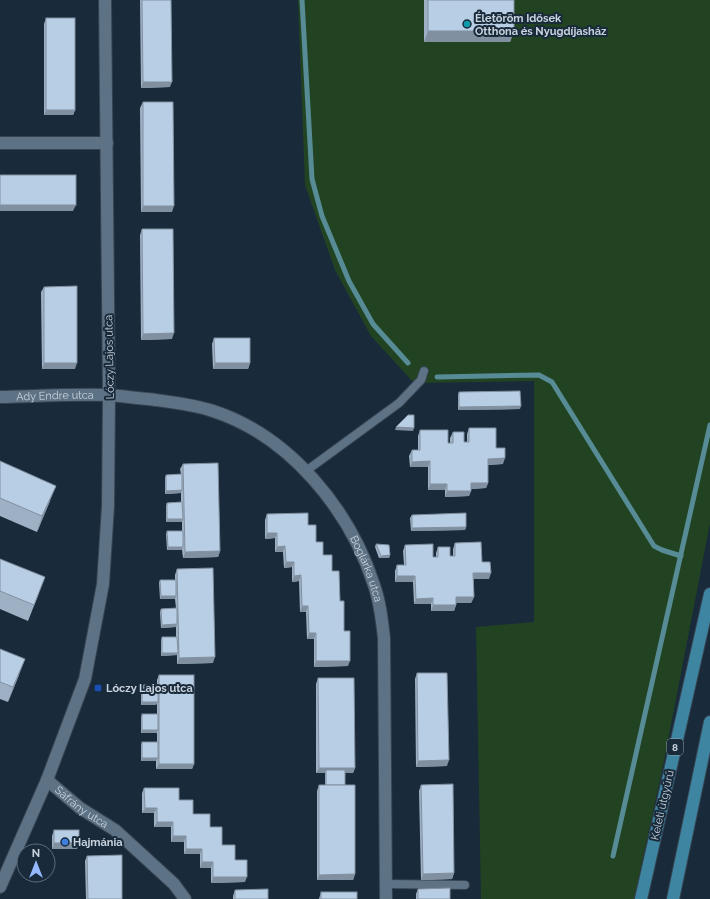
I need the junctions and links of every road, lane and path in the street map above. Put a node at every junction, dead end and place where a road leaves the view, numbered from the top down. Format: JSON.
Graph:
{"nodes":[{"id":1,"x":105,"y":0,"type":"edge"},
{"id":2,"x":107,"y":142,"type":"junction"},
{"id":3,"x":0,"y":143,"type":"edge"},
{"id":4,"x":424,"y":371,"type":"dead end"},
{"id":5,"x":110,"y":395,"type":"junction"},
{"id":6,"x":0,"y":397,"type":"edge"},
{"id":7,"x":306,"y":471,"type":"junction"},
{"id":8,"x":710,"y":594,"type":"edge"},
{"id":9,"x":710,"y":722,"type":"edge"},
{"id":10,"x":48,"y":780,"type":"junction"},
{"id":11,"x":386,"y":884,"type":"junction"},
{"id":12,"x":465,"y":885,"type":"dead end"},
{"id":13,"x":0,"y":887,"type":"edge"},
{"id":14,"x":185,"y":899,"type":"edge"},
{"id":15,"x":386,"y":899,"type":"edge"},
{"id":16,"x":641,"y":899,"type":"edge"},
{"id":17,"x":673,"y":899,"type":"edge"}],
"edges":[{"from":1,"to":2,"type":"street","name":"Lóczy Lajos utca"},
{"from":2,"to":3,"type":"street"},
{"from":2,"to":5,"type":"street","name":"Lóczy Lajos utca"},
{"from":4,"to":7,"type":"lane"},
{"from":5,"to":6,"type":"street","name":"Ady Endre utca"},
{"from":5,"to":7,"type":"street","name":"Boglárka utca"},
{"from":5,"to":10,"type":"street","name":"Lóczy Lajos utca"},
{"from":7,"to":11,"type":"street","name":"Boglárka utca"},
{"from":8,"to":16,"type":"main road","name":"Keleti útgyűrű","number":"8"},
{"from":9,"to":17,"type":"main road"},
{"from":10,"to":13,"type":"street","name":"Lóczy Lajos utca"},
{"from":10,"to":14,"type":"street","name":"Sáfrány utca"},
{"from":11,"to":12,"type":"lane"},
{"from":11,"to":15,"type":"street","name":"Boglárka utca"}]}
